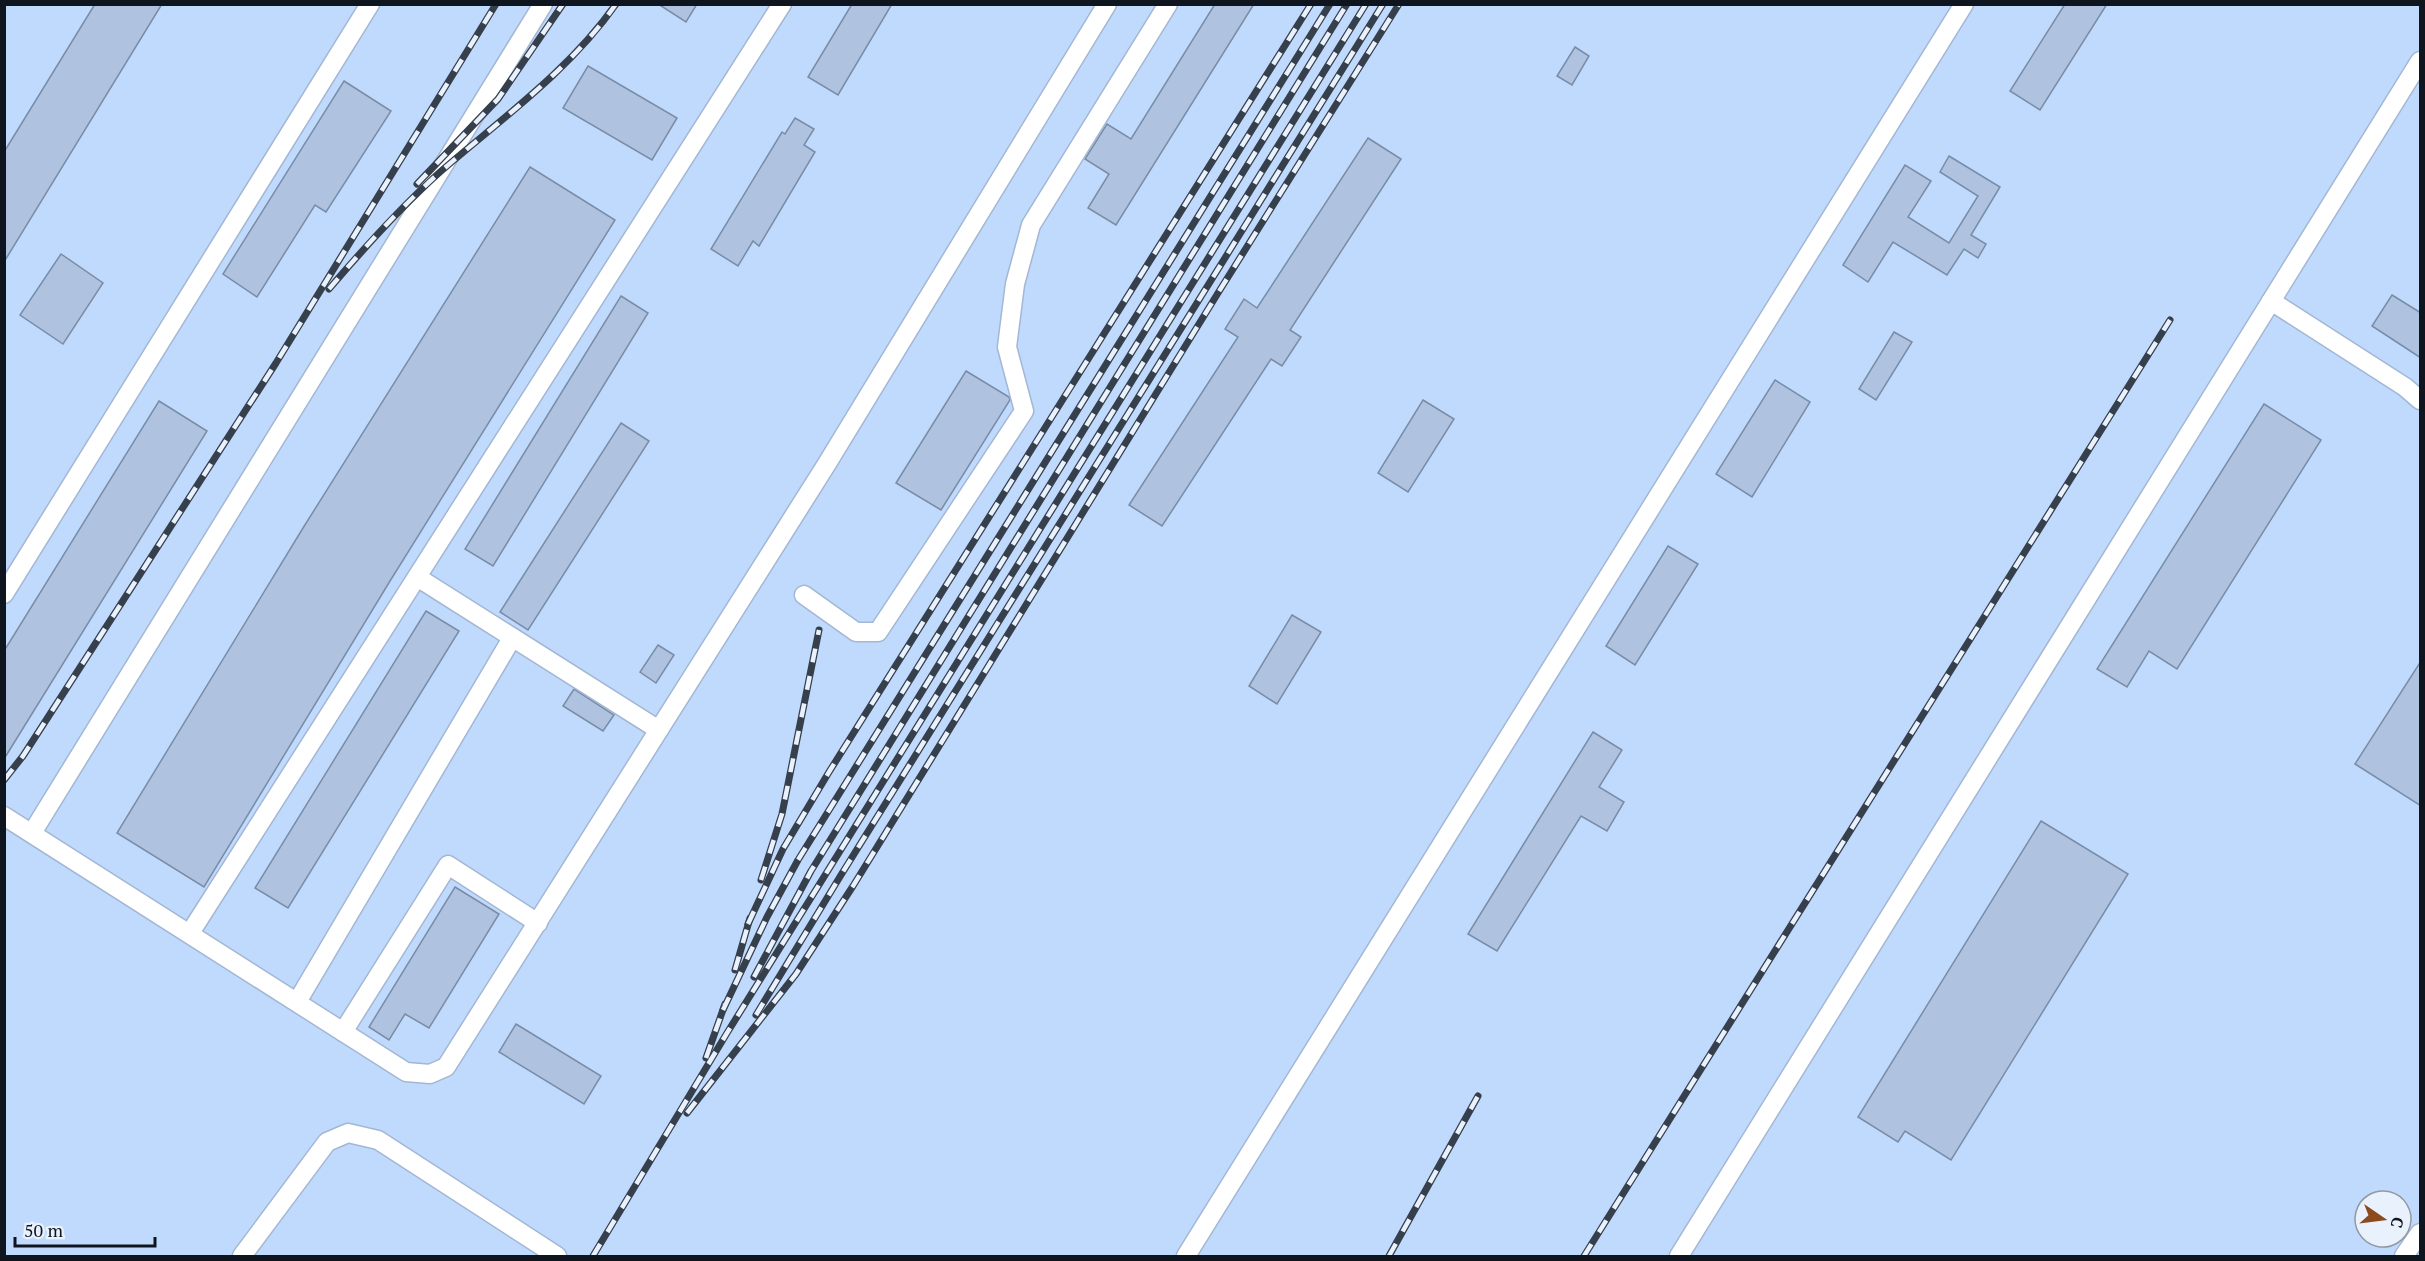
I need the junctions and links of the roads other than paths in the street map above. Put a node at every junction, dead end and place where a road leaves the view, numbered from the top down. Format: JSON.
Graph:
{"nodes":[{"id":1,"x":370,"y":4,"type":"edge"},
{"id":2,"x":543,"y":4,"type":"edge"},
{"id":3,"x":782,"y":4,"type":"edge"},
{"id":4,"x":1107,"y":4,"type":"edge"},
{"id":5,"x":1168,"y":4,"type":"edge"},
{"id":6,"x":1964,"y":4,"type":"edge"},
{"id":7,"x":2421,"y":61,"type":"edge"},
{"id":8,"x":2271,"y":301,"type":"junction"},
{"id":9,"x":2421,"y":400,"type":"edge"},
{"id":10,"x":417,"y":577,"type":"junction"},
{"id":11,"x":4,"y":594,"type":"edge"},
{"id":12,"x":804,"y":595,"type":"dead end"},
{"id":13,"x":512,"y":638,"type":"junction"},
{"id":14,"x":659,"y":730,"type":"junction"},
{"id":15,"x":4,"y":816,"type":"edge"},
{"id":16,"x":32,"y":833,"type":"junction"},
{"id":17,"x":538,"y":922,"type":"junction"},
{"id":18,"x":189,"y":933,"type":"junction"},
{"id":19,"x":297,"y":1002,"type":"junction"},
{"id":20,"x":344,"y":1032,"type":"junction"},
{"id":21,"x":2421,"y":1233,"type":"edge"},
{"id":22,"x":242,"y":1257,"type":"edge"},
{"id":23,"x":557,"y":1257,"type":"edge"},
{"id":24,"x":1186,"y":1257,"type":"edge"},
{"id":25,"x":1679,"y":1257,"type":"edge"},
{"id":26,"x":2404,"y":1257,"type":"edge"}],
"edges":[{"from":1,"to":11,"type":"street"},
{"from":2,"to":16,"type":"street"},
{"from":3,"to":10,"type":"street"},
{"from":4,"to":14,"type":"street"},
{"from":5,"to":12,"type":"street"},
{"from":6,"to":24,"type":"street"},
{"from":7,"to":8,"type":"street"},
{"from":8,"to":9,"type":"street"},
{"from":8,"to":25,"type":"street"},
{"from":10,"to":13,"type":"street"},
{"from":10,"to":18,"type":"street"},
{"from":13,"to":14,"type":"street"},
{"from":13,"to":19,"type":"street"},
{"from":14,"to":17,"type":"street"},
{"from":15,"to":16,"type":"street"},
{"from":16,"to":18,"type":"street"},
{"from":17,"to":20,"type":"street"},
{"from":17,"to":20,"type":"street"},
{"from":18,"to":19,"type":"street"},
{"from":19,"to":20,"type":"street"},
{"from":21,"to":26,"type":"street"},
{"from":22,"to":23,"type":"street"}]}
